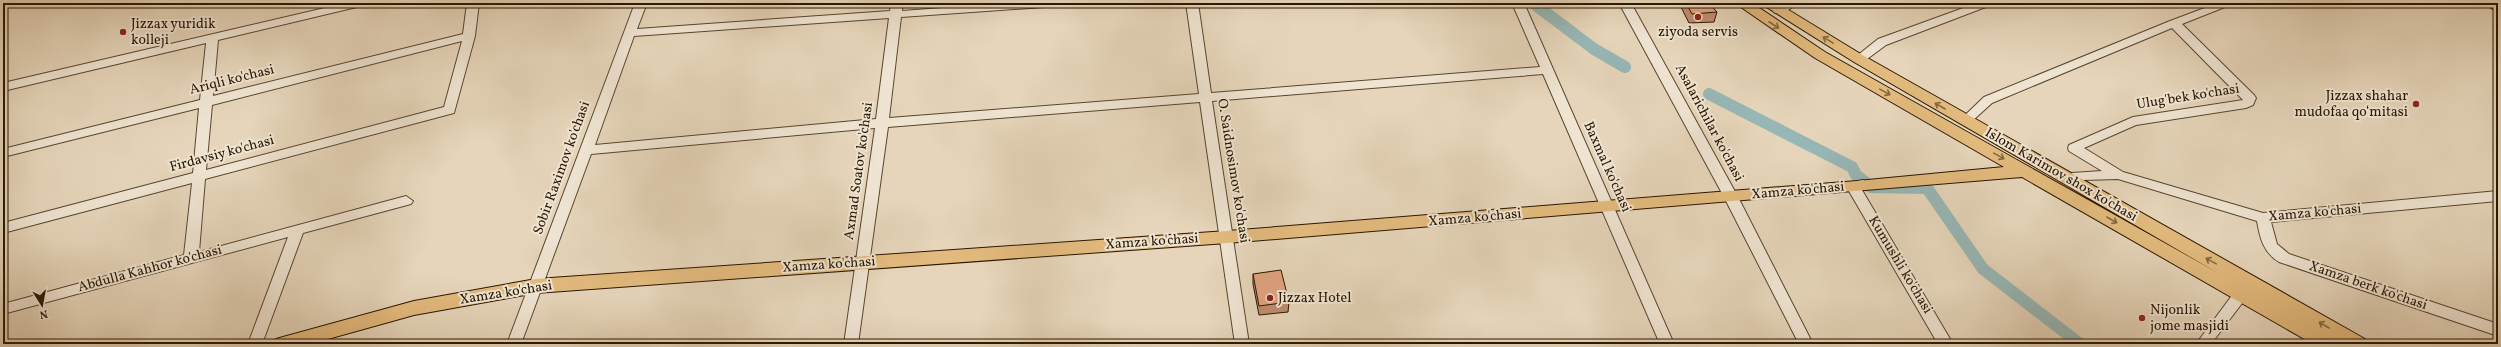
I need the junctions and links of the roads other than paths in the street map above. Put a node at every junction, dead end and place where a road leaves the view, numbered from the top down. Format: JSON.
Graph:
{"nodes":[{"id":1,"x":360,"y":3,"type":"edge"},
{"id":2,"x":473,"y":3,"type":"edge"},
{"id":3,"x":641,"y":3,"type":"edge"},
{"id":4,"x":1058,"y":3,"type":"edge"},
{"id":5,"x":1192,"y":3,"type":"edge"},
{"id":6,"x":1518,"y":3,"type":"edge"},
{"id":7,"x":1625,"y":3,"type":"edge"},
{"id":8,"x":1742,"y":3,"type":"edge"},
{"id":9,"x":1987,"y":3,"type":"edge"},
{"id":10,"x":2229,"y":3,"type":"edge"},
{"id":11,"x":1780,"y":6,"type":"edge"},
{"id":12,"x":896,"y":9,"type":"edge"},
{"id":13,"x":2174,"y":23,"type":"junction"},
{"id":14,"x":631,"y":33,"type":"junction"},
{"id":15,"x":469,"y":36,"type":"junction"},
{"id":16,"x":212,"y":38,"type":"junction"},
{"id":17,"x":1859,"y":59,"type":"junction"},
{"id":18,"x":1546,"y":70,"type":"junction"},
{"id":19,"x":3,"y":87,"type":"edge"},
{"id":20,"x":1205,"y":97,"type":"junction"},
{"id":21,"x":208,"y":101,"type":"junction"},
{"id":22,"x":1966,"y":120,"type":"junction"},
{"id":23,"x":882,"y":123,"type":"junction"},
{"id":24,"x":585,"y":150,"type":"junction"},
{"id":25,"x":3,"y":153,"type":"edge"},
{"id":26,"x":2026,"y":171,"type":"junction"},
{"id":27,"x":2118,"y":175,"type":"junction"},
{"id":28,"x":200,"y":176,"type":"junction"},
{"id":29,"x":1863,"y":185,"type":"junction"},
{"id":30,"x":2080,"y":186,"type":"junction"},
{"id":31,"x":2498,"y":196,"type":"edge"},
{"id":32,"x":1731,"y":197,"type":"junction"},
{"id":33,"x":406,"y":201,"type":"dead end"},
{"id":34,"x":1607,"y":207,"type":"junction"},
{"id":35,"x":2263,"y":218,"type":"junction"},
{"id":36,"x":3,"y":228,"type":"edge"},
{"id":37,"x":298,"y":229,"type":"junction"},
{"id":38,"x":2149,"y":234,"type":"junction"},
{"id":39,"x":1227,"y":237,"type":"junction"},
{"id":40,"x":191,"y":258,"type":"junction"},
{"id":41,"x":862,"y":262,"type":"junction"},
{"id":42,"x":536,"y":286,"type":"junction"},
{"id":43,"x":2247,"y":289,"type":"junction"},
{"id":44,"x":2264,"y":298,"type":"junction"},
{"id":45,"x":3,"y":309,"type":"edge"},
{"id":46,"x":2498,"y":330,"type":"edge"},
{"id":47,"x":255,"y":344,"type":"edge"},
{"id":48,"x":284,"y":344,"type":"edge"},
{"id":49,"x":514,"y":344,"type":"edge"},
{"id":50,"x":851,"y":344,"type":"edge"},
{"id":51,"x":1242,"y":344,"type":"edge"},
{"id":52,"x":1667,"y":344,"type":"edge"},
{"id":53,"x":1806,"y":344,"type":"edge"},
{"id":54,"x":1946,"y":344,"type":"edge"},
{"id":55,"x":2203,"y":344,"type":"edge"},
{"id":56,"x":2329,"y":344,"type":"edge"},
{"id":57,"x":2358,"y":344,"type":"edge"}],
"edges":[{"from":1,"to":16,"type":"street"},
{"from":2,"to":15,"type":"street"},
{"from":3,"to":14,"type":"street","name":"Sobir Raximov ko'chasi"},
{"from":4,"to":12,"type":"street"},
{"from":5,"to":20,"type":"street","name":"O. Saidnosimov ko'chasi"},
{"from":6,"to":18,"type":"street","name":"Baxmal ko'chasi"},
{"from":7,"to":32,"type":"street","name":"Asalarichilar ko'chasi"},
{"from":8,"to":26,"type":"main road","name":"Islom Karimov shox ko'chasi","one_way":true},
{"from":9,"to":17,"type":"street"},
{"from":10,"to":13,"type":"street"},
{"from":17,"to":11,"type":"main road","name":"Islom Karimov shox ko'chasi","one_way":true},
{"from":12,"to":14,"type":"street"},
{"from":12,"to":23,"type":"street","name":"Axmad Soatov ko'chasi"},
{"from":13,"to":22,"type":"street"},
{"from":13,"to":27,"type":"street","name":"Ulug'bek ko'chasi"},
{"from":14,"to":24,"type":"street","name":"Sobir Raximov ko'chasi"},
{"from":15,"to":21,"type":"street","name":"Ariqli ko'chasi"},
{"from":15,"to":28,"type":"street","name":"Firdavsiy ko'chasi"},
{"from":16,"to":19,"type":"street"},
{"from":16,"to":21,"type":"street"},
{"from":22,"to":17,"type":"main road","name":"Islom Karimov shox ko'chasi","one_way":true},
{"from":18,"to":20,"type":"street"},
{"from":18,"to":34,"type":"street","name":"Baxmal ko'chasi"},
{"from":20,"to":23,"type":"street"},
{"from":20,"to":39,"type":"street","name":"O. Saidnosimov ko'chasi"},
{"from":21,"to":25,"type":"street","name":"Ariqli ko'chasi"},
{"from":21,"to":28,"type":"street"},
{"from":22,"to":30,"type":"main road","name":"Islom Karimov shox ko'chasi"},
{"from":23,"to":24,"type":"street"},
{"from":23,"to":41,"type":"street","name":"Axmad Soatov ko'chasi"},
{"from":24,"to":42,"type":"street","name":"Sobir Raximov ko'chasi"},
{"from":26,"to":29,"type":"main road","name":"Xamza ko'chasi"},
{"from":26,"to":38,"type":"main road","name":"Islom Karimov shox ko'chasi","one_way":true},
{"from":27,"to":30,"type":"street","name":"Xamza ko'chasi"},
{"from":27,"to":35,"type":"street","name":"Xamza ko'chasi"},
{"from":28,"to":36,"type":"street","name":"Firdavsiy ko'chasi"},
{"from":28,"to":40,"type":"street"},
{"from":29,"to":32,"type":"main road","name":"Xamza ko'chasi"},
{"from":29,"to":54,"type":"street","name":"Kumushli ko'chasi"},
{"from":30,"to":38,"type":"main road","name":"Islom Karimov shox ko'chasi"},
{"from":31,"to":35,"type":"street","name":"Xamza ko'chasi"},
{"from":32,"to":34,"type":"main road","name":"Xamza ko'chasi"},
{"from":32,"to":53,"type":"street","name":"Asalarichilar ko'chasi"},
{"from":33,"to":37,"type":"street","name":"Abdulla Kahhor ko'chasi"},
{"from":34,"to":39,"type":"main road","name":"Xamza ko'chasi"},
{"from":34,"to":52,"type":"street","name":"Baxmal ko'chasi"},
{"from":35,"to":46,"type":"street","name":"Xamza berk ko'chasi"},
{"from":37,"to":40,"type":"street","name":"Abdulla Kahhor ko'chasi"},
{"from":37,"to":47,"type":"street"},
{"from":38,"to":43,"type":"main road","name":"Islom Karimov shox ko'chasi"},
{"from":39,"to":41,"type":"main road","name":"Xamza ko'chasi"},
{"from":39,"to":51,"type":"street","name":"O. Saidnosimov ko'chasi"},
{"from":40,"to":45,"type":"street","name":"Abdulla Kahhor ko'chasi"},
{"from":41,"to":42,"type":"main road","name":"Xamza ko'chasi"},
{"from":41,"to":50,"type":"street","name":"Axmad Soatov ko'chasi"},
{"from":42,"to":48,"type":"main road","name":"Xamza ko'chasi"},
{"from":42,"to":49,"type":"street","name":"Sobir Raximov ko'chasi"},
{"from":43,"to":44,"type":"main road","name":"Islom Karimov shox ko'chasi"},
{"from":43,"to":55,"type":"street"},
{"from":44,"to":56,"type":"main road","name":"Islom Karimov shox ko'chasi"},
{"from":57,"to":44,"type":"main road","name":"Islom Karimov shox ko'chasi","one_way":true}]}
